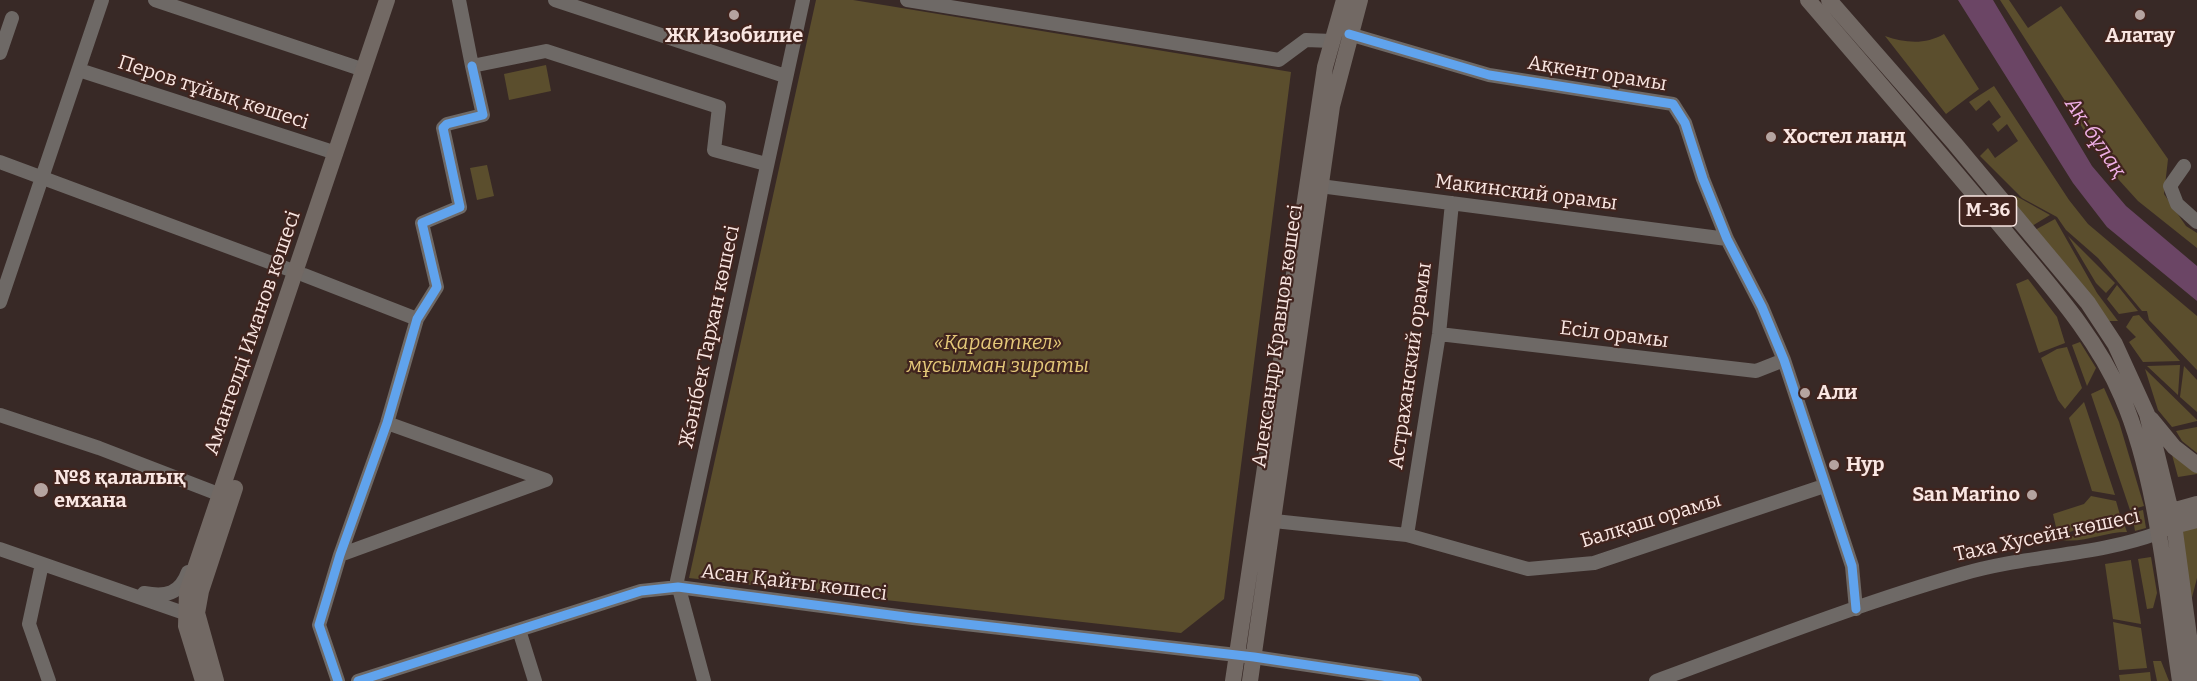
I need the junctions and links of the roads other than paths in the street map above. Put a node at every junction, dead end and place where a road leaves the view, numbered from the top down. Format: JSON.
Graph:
{"nodes":[{"id":1,"x":102,"y":0,"type":"edge"},
{"id":2,"x":155,"y":0,"type":"edge"},
{"id":3,"x":387,"y":0,"type":"edge"},
{"id":4,"x":396,"y":0,"type":"edge"},
{"id":5,"x":459,"y":0,"type":"edge"},
{"id":6,"x":555,"y":0,"type":"edge"},
{"id":7,"x":803,"y":0,"type":"edge"},
{"id":8,"x":907,"y":0,"type":"edge"},
{"id":9,"x":1344,"y":0,"type":"edge"},
{"id":10,"x":1360,"y":0,"type":"edge"},
{"id":11,"x":1808,"y":0,"type":"edge"},
{"id":12,"x":1829,"y":0,"type":"edge"},
{"id":13,"x":576,"y":3,"type":"edge"},
{"id":14,"x":12,"y":18,"type":"dead end"},
{"id":15,"x":1349,"y":34,"type":"junction"},
{"id":16,"x":1332,"y":41,"type":"junction"},
{"id":17,"x":0,"y":53,"type":"edge"},
{"id":18,"x":472,"y":66,"type":"junction"},
{"id":19,"x":79,"y":70,"type":"junction"},
{"id":20,"x":364,"y":70,"type":"junction"},
{"id":21,"x":785,"y":76,"type":"junction"},
{"id":22,"x":336,"y":153,"type":"junction"},
{"id":23,"x":0,"y":162,"type":"edge"},
{"id":24,"x":766,"y":164,"type":"junction"},
{"id":25,"x":2184,"y":166,"type":"dead end"},
{"id":26,"x":42,"y":179,"type":"junction"},
{"id":27,"x":1320,"y":186,"type":"junction"},
{"id":28,"x":1452,"y":203,"type":"junction"},
{"id":29,"x":2197,"y":222,"type":"edge"},
{"id":30,"x":1727,"y":238,"type":"junction"},
{"id":31,"x":300,"y":274,"type":"junction"},
{"id":32,"x":0,"y":302,"type":"edge"},
{"id":33,"x":417,"y":319,"type":"junction"},
{"id":34,"x":1438,"y":334,"type":"junction"},
{"id":35,"x":1784,"y":360,"type":"junction"},
{"id":36,"x":0,"y":414,"type":"edge"},
{"id":37,"x":2147,"y":414,"type":"junction"},
{"id":38,"x":387,"y":423,"type":"junction"},
{"id":39,"x":2197,"y":465,"type":"edge"},
{"id":40,"x":1824,"y":486,"type":"junction"},
{"id":41,"x":219,"y":498,"type":"junction"},
{"id":42,"x":2197,"y":504,"type":"edge"},
{"id":43,"x":2172,"y":517,"type":"junction"},
{"id":44,"x":2197,"y":519,"type":"edge"},
{"id":45,"x":1274,"y":521,"type":"junction"},
{"id":46,"x":2157,"y":525,"type":"junction"},
{"id":47,"x":1407,"y":534,"type":"junction"},
{"id":48,"x":0,"y":549,"type":"edge"},
{"id":49,"x":340,"y":555,"type":"junction"},
{"id":50,"x":42,"y":564,"type":"junction"},
{"id":51,"x":678,"y":587,"type":"junction"},
{"id":52,"x":110,"y":589,"type":"junction"},
{"id":53,"x":2197,"y":608,"type":"edge"},
{"id":54,"x":1856,"y":609,"type":"junction"},
{"id":55,"x":191,"y":613,"type":"junction"},
{"id":56,"x":519,"y":630,"type":"junction"},
{"id":57,"x":2191,"y":650,"type":"junction"},
{"id":58,"x":1246,"y":656,"type":"junction"},
{"id":59,"x":49,"y":681,"type":"edge"},
{"id":60,"x":202,"y":681,"type":"edge"},
{"id":61,"x":216,"y":681,"type":"edge"},
{"id":62,"x":338,"y":681,"type":"edge"},
{"id":63,"x":358,"y":681,"type":"edge"},
{"id":64,"x":535,"y":681,"type":"edge"},
{"id":65,"x":704,"y":681,"type":"edge"},
{"id":66,"x":1233,"y":681,"type":"edge"},
{"id":67,"x":1250,"y":681,"type":"edge"},
{"id":68,"x":1415,"y":681,"type":"edge"},
{"id":69,"x":1656,"y":681,"type":"edge"},
{"id":70,"x":2180,"y":681,"type":"edge"},
{"id":71,"x":2195,"y":681,"type":"edge"}],
"edges":[{"from":1,"to":19,"type":"street"},
{"from":2,"to":20,"type":"street"},
{"from":3,"to":20,"type":"main road","name":"Амангелді Иманов көшесі"},
{"from":4,"to":31,"type":"main road","name":"Амангелді Иманов көшесі"},
{"from":5,"to":18,"type":"street"},
{"from":6,"to":13,"type":"street"},
{"from":7,"to":21,"type":"street","name":"Жәнібек Тархан көшесі"},
{"from":8,"to":16,"type":"street"},
{"from":9,"to":16,"type":"main road","name":"Александр Кравцов көшесі"},
{"from":10,"to":15,"type":"main road","name":"Александр Кравцов көшесі"},
{"from":11,"to":46,"type":"main road","number":"M-36"},
{"from":12,"to":37,"type":"main road","number":"M-36"},
{"from":13,"to":21,"type":"street"},
{"from":14,"to":17,"type":"street"},
{"from":15,"to":27,"type":"main road","name":"Александр Кравцов көшесі"},
{"from":15,"to":30,"type":"street","name":"Ақкент орамы"},
{"from":16,"to":58,"type":"main road","name":"Александр Кравцов көшесі"},
{"from":18,"to":24,"type":"street"},
{"from":18,"to":33,"type":"street"},
{"from":19,"to":22,"type":"street","name":"Перов тұйық көшесі"},
{"from":19,"to":26,"type":"street"},
{"from":20,"to":22,"type":"main road","name":"Амангелді Иманов көшесі"},
{"from":21,"to":24,"type":"street","name":"Жәнібек Тархан көшесі"},
{"from":22,"to":31,"type":"main road","name":"Амангелді Иманов көшесі"},
{"from":23,"to":26,"type":"street"},
{"from":24,"to":51,"type":"street","name":"Жәнібек Тархан көшесі"},
{"from":25,"to":29,"type":"street"},
{"from":26,"to":31,"type":"street"},
{"from":26,"to":32,"type":"street"},
{"from":27,"to":28,"type":"street","name":"Макинский орамы"},
{"from":27,"to":45,"type":"main road","name":"Александр Кравцов көшесі"},
{"from":28,"to":30,"type":"street","name":"Макинский орамы"},
{"from":28,"to":34,"type":"street","name":"Астраханский орамы"},
{"from":30,"to":35,"type":"street","name":"Ақкент орамы"},
{"from":31,"to":33,"type":"street"},
{"from":31,"to":41,"type":"main road","name":"Амангелді Иманов көшесі"},
{"from":31,"to":55,"type":"main road","name":"Амангелді Иманов көшесі"},
{"from":33,"to":38,"type":"street"},
{"from":34,"to":35,"type":"street","name":"Есіл орамы"},
{"from":34,"to":47,"type":"street","name":"Астраханский орамы"},
{"from":35,"to":40,"type":"street","name":"Ақкент орамы"},
{"from":36,"to":41,"type":"street"},
{"from":37,"to":39,"type":"main road"},
{"from":37,"to":43,"type":"main road","number":"M-36"},
{"from":38,"to":49,"type":"street"},
{"from":38,"to":49,"type":"street"},
{"from":40,"to":47,"type":"street","name":"Балқаш орамы"},
{"from":40,"to":54,"type":"street","name":"Ақкент орамы"},
{"from":41,"to":52,"type":"street"},
{"from":41,"to":55,"type":"main road","name":"Амангелді Иманов көшесі"},
{"from":42,"to":43,"type":"main road"},
{"from":43,"to":44,"type":"main road"},
{"from":43,"to":46,"type":"main road","name":"Таха Хусейн көшесі"},
{"from":43,"to":57,"type":"main road","number":"M-36"},
{"from":45,"to":47,"type":"street","name":"Балқаш орамы"},
{"from":45,"to":58,"type":"main road","name":"Александр Кравцов көшесі"},
{"from":46,"to":54,"type":"street","name":"Таха Хусейн көшесі"},
{"from":46,"to":70,"type":"main road","number":"M-36"},
{"from":48,"to":50,"type":"street"},
{"from":49,"to":62,"type":"street"},
{"from":50,"to":52,"type":"street"},
{"from":50,"to":59,"type":"street"},
{"from":51,"to":56,"type":"street","name":"Асан Қайғы көшесі"},
{"from":51,"to":58,"type":"street","name":"Асан Қайғы көшесі"},
{"from":51,"to":65,"type":"street","name":"Жәнібек Тархан көшесі"},
{"from":52,"to":55,"type":"street"},
{"from":53,"to":57,"type":"main road"},
{"from":54,"to":69,"type":"street","name":"Таха Хусейн көшесі"},
{"from":55,"to":60,"type":"main road","name":"Амангелді Иманов көшесі"},
{"from":55,"to":61,"type":"main road","name":"Амангелді Иманов көшесі"},
{"from":56,"to":63,"type":"street","name":"Асан Қайғы көшесі"},
{"from":56,"to":64,"type":"street"},
{"from":57,"to":71,"type":"main road","number":"M-36"},
{"from":58,"to":66,"type":"main road","name":"Александр Кравцов көшесі"},
{"from":58,"to":67,"type":"main road","name":"Александр Кравцов көшесі"},
{"from":58,"to":68,"type":"street"}]}
